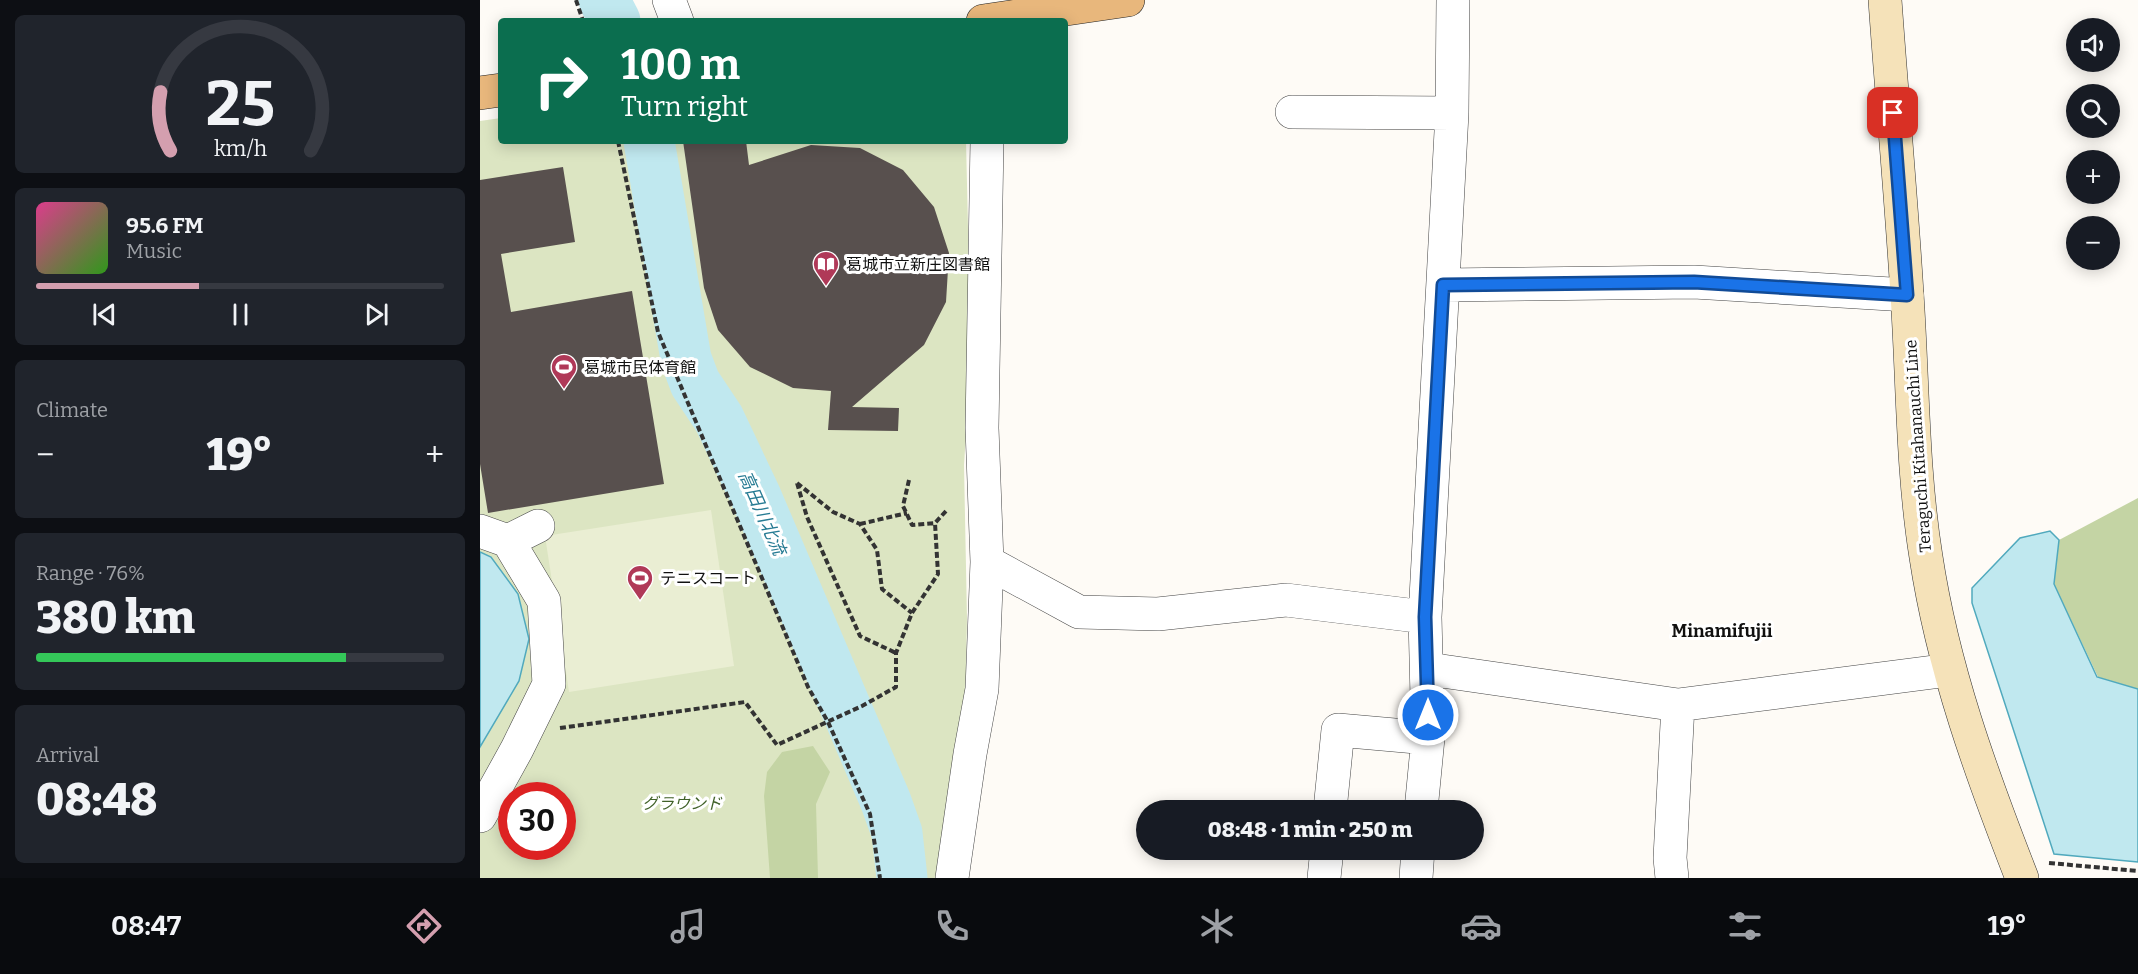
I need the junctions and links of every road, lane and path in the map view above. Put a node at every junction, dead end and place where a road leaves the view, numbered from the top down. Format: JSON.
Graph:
{"nodes":[{"id":1,"x":576,"y":0,"type":"edge"},
{"id":2,"x":669,"y":0,"type":"edge"},
{"id":3,"x":1128,"y":0,"type":"edge"},
{"id":4,"x":1454,"y":0,"type":"edge"},
{"id":5,"x":1885,"y":0,"type":"edge"},
{"id":6,"x":987,"y":16,"type":"edge"},
{"id":7,"x":582,"y":18,"type":"edge"},
{"id":8,"x":676,"y":18,"type":"edge"},
{"id":9,"x":498,"y":90,"type":"edge"},
{"id":10,"x":480,"y":93,"type":"edge"},
{"id":11,"x":1292,"y":112,"type":"dead end"},
{"id":12,"x":1452,"y":113,"type":"junction"},
{"id":13,"x":619,"y":144,"type":"edge"},
{"id":14,"x":987,"y":144,"type":"edge"},
{"id":15,"x":1443,"y":285,"type":"junction"},
{"id":16,"x":1907,"y":295,"type":"junction"},
{"id":17,"x":909,"y":480,"type":"dead end"},
{"id":18,"x":946,"y":511,"type":"dead end"},
{"id":19,"x":907,"y":513,"type":"junction"},
{"id":20,"x":935,"y":523,"type":"junction"},
{"id":21,"x":861,"y":524,"type":"junction"},
{"id":22,"x":538,"y":526,"type":"dead end"},
{"id":23,"x":494,"y":536,"type":"edge"},
{"id":24,"x":987,"y":562,"type":"junction"},
{"id":25,"x":912,"y":614,"type":"junction"},
{"id":26,"x":1425,"y":617,"type":"junction"},
{"id":27,"x":896,"y":653,"type":"junction"},
{"id":28,"x":1428,"y":669,"type":"junction"},
{"id":29,"x":1948,"y":670,"type":"junction"},
{"id":30,"x":1678,"y":705,"type":"junction"},
{"id":31,"x":828,"y":722,"type":"junction"},
{"id":32,"x":527,"y":730,"type":"junction"},
{"id":33,"x":1428,"y":738,"type":"junction"},
{"id":34,"x":1331,"y":800,"type":"edge"},
{"id":35,"x":1422,"y":800,"type":"edge"},
{"id":36,"x":480,"y":816,"type":"edge"},
{"id":37,"x":1326,"y":860,"type":"edge"},
{"id":38,"x":1417,"y":860,"type":"edge"},
{"id":39,"x":2018,"y":869,"type":"edge"},
{"id":40,"x":2138,"y":871,"type":"edge"},
{"id":41,"x":880,"y":878,"type":"edge"},
{"id":42,"x":952,"y":878,"type":"edge"},
{"id":43,"x":1324,"y":878,"type":"edge"},
{"id":44,"x":1416,"y":878,"type":"edge"},
{"id":45,"x":1672,"y":878,"type":"edge"}],
"edges":[{"from":1,"to":7,"type":"path"},
{"from":2,"to":8,"type":"street"},
{"from":3,"to":6,"type":"main road"},
{"from":4,"to":12,"type":"street"},
{"from":5,"to":16,"type":"main road","name":"Teraguchi Kitahanauchi Line"},
{"from":9,"to":10,"type":"main road"},
{"from":11,"to":12,"type":"street"},
{"from":12,"to":15,"type":"street"},
{"from":13,"to":31,"type":"path"},
{"from":14,"to":24,"type":"street"},
{"from":15,"to":16,"type":"street"},
{"from":15,"to":26,"type":"street"},
{"from":16,"to":29,"type":"main road","name":"Teraguchi Kitahanauchi Line"},
{"from":17,"to":19,"type":"path"},
{"from":18,"to":20,"type":"path"},
{"from":19,"to":20,"type":"path"},
{"from":19,"to":21,"type":"path"},
{"from":20,"to":25,"type":"path"},
{"from":21,"to":25,"type":"path"},
{"from":21,"to":27,"type":"path"},
{"from":22,"to":23,"type":"street"},
{"from":23,"to":32,"type":"street"},
{"from":24,"to":26,"type":"street"},
{"from":24,"to":42,"type":"street"},
{"from":25,"to":27,"type":"path"},
{"from":26,"to":28,"type":"street"},
{"from":27,"to":31,"type":"path"},
{"from":28,"to":30,"type":"street"},
{"from":28,"to":33,"type":"street"},
{"from":29,"to":30,"type":"street"},
{"from":29,"to":39,"type":"main road","name":"Teraguchi Kitahanauchi Line"},
{"from":30,"to":45,"type":"street"},
{"from":31,"to":32,"type":"path"},
{"from":31,"to":41,"type":"path"},
{"from":32,"to":36,"type":"street"},
{"from":33,"to":34,"type":"street"},
{"from":33,"to":35,"type":"street"},
{"from":37,"to":43,"type":"street"},
{"from":38,"to":44,"type":"street"},
{"from":39,"to":40,"type":"path"}]}
